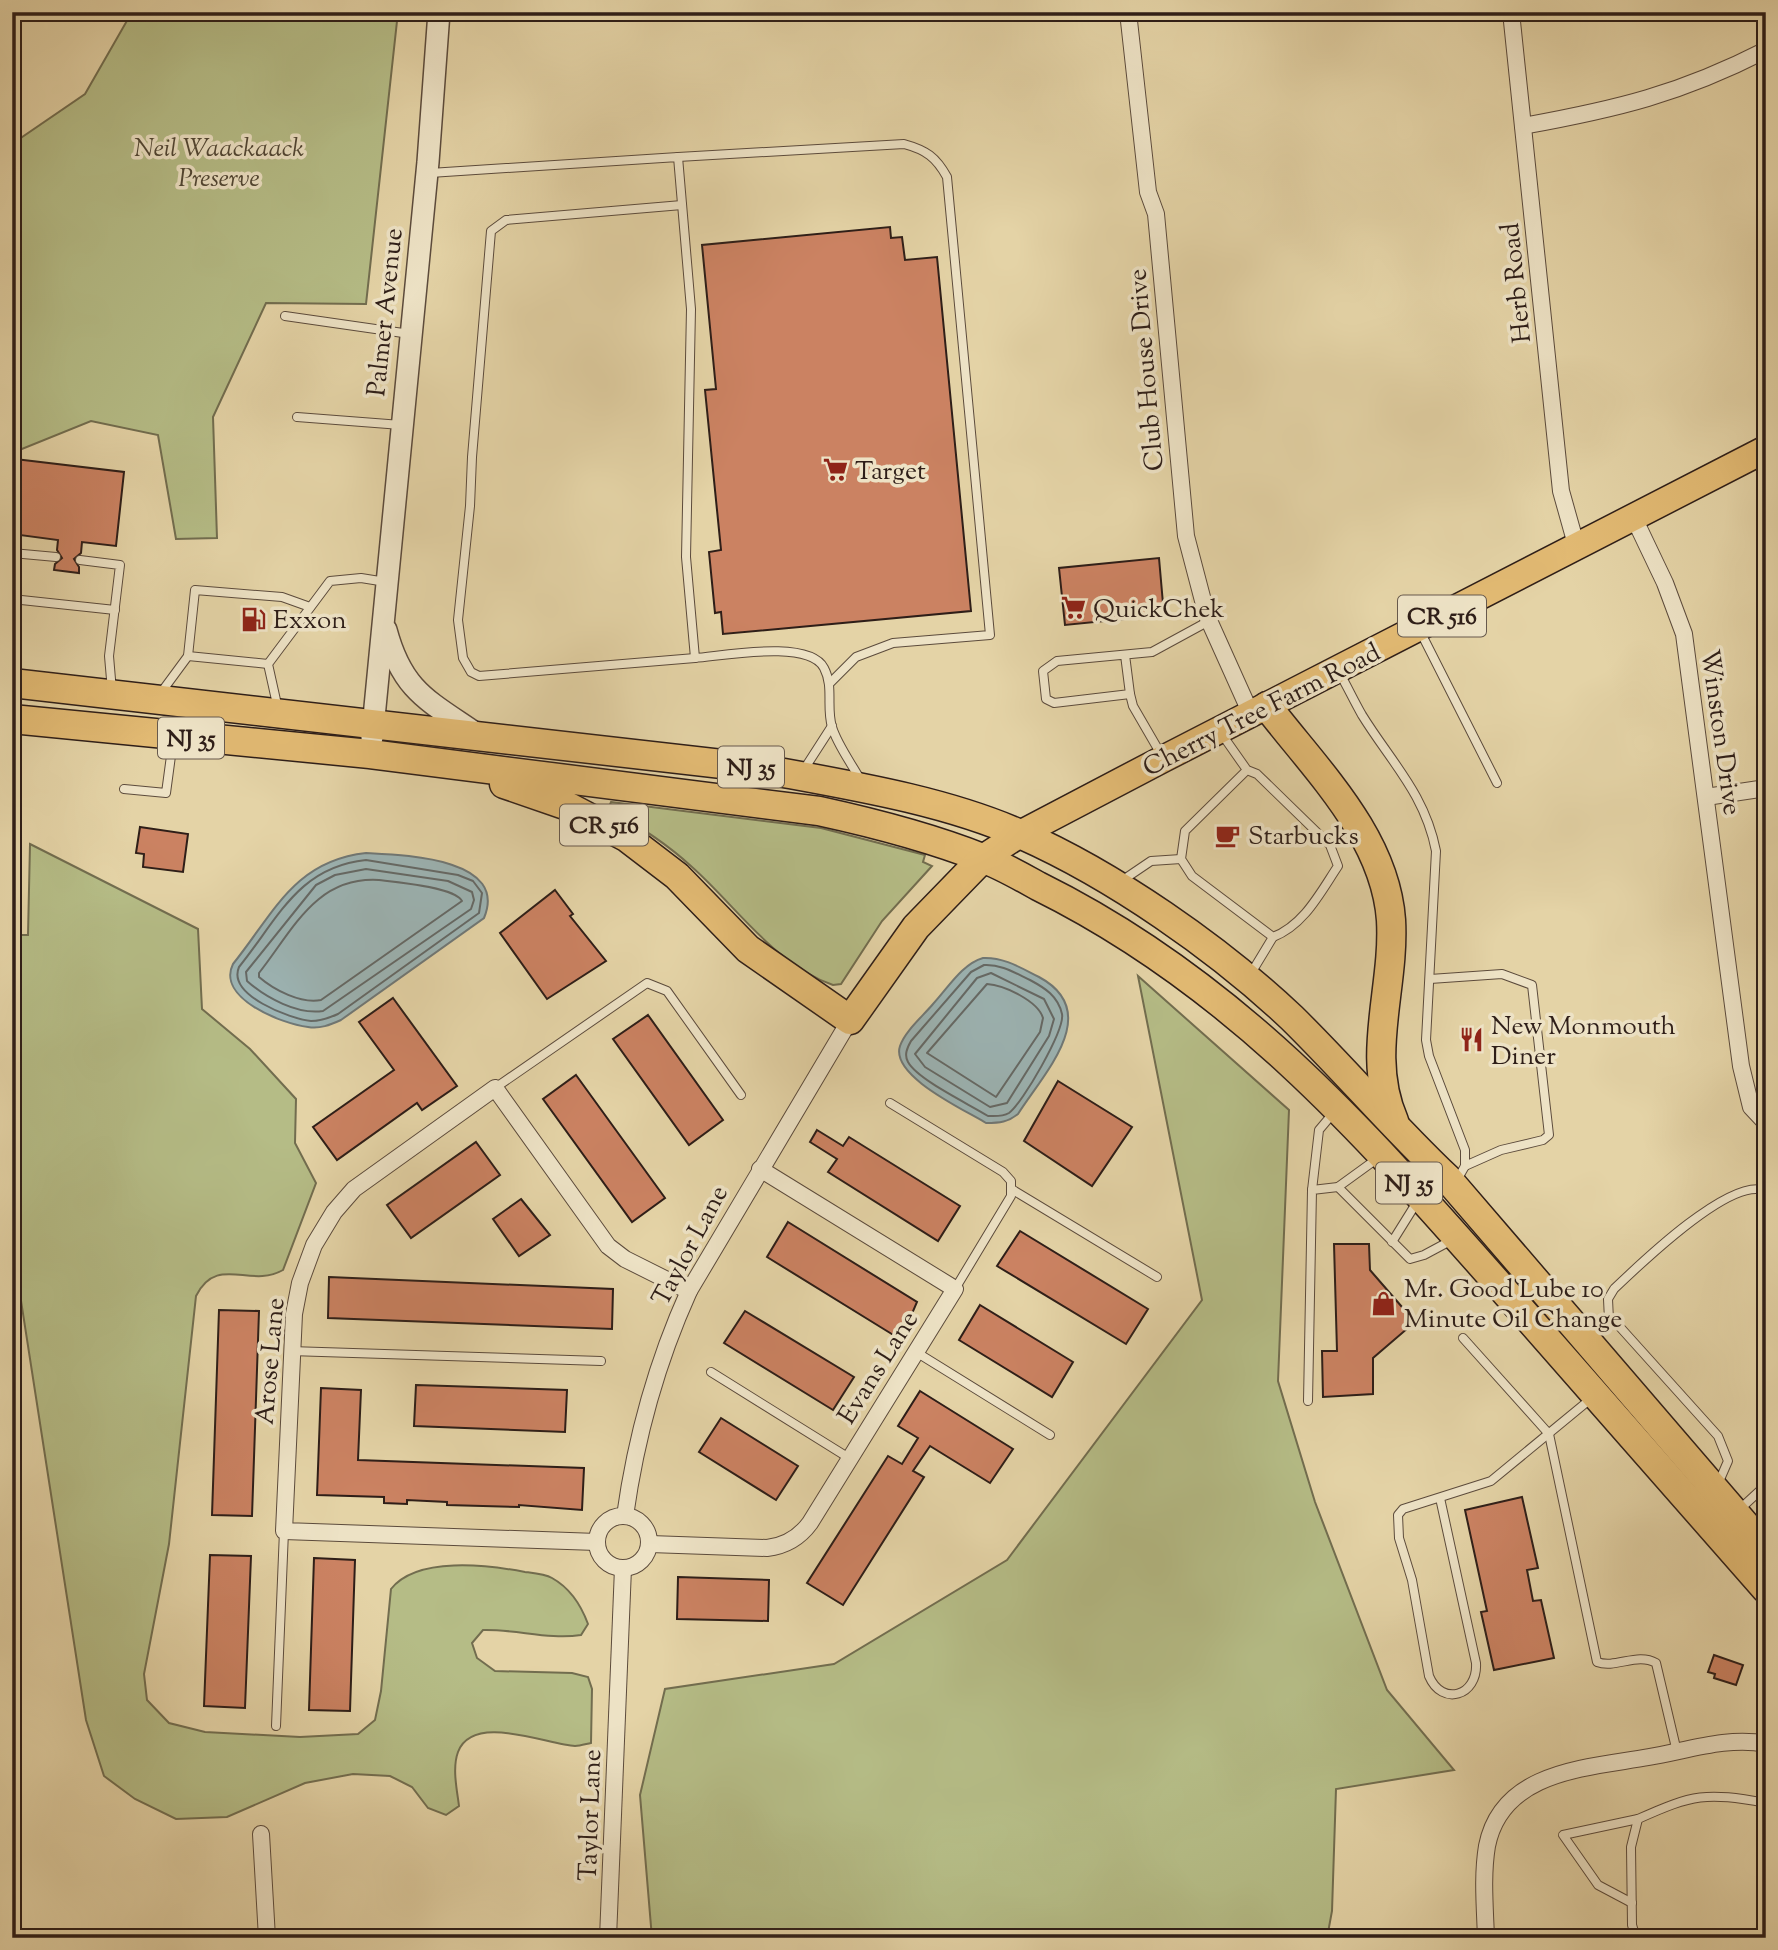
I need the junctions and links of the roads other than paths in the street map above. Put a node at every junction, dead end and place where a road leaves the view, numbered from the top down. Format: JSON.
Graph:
{"nodes":[{"id":1,"x":439,"y":12,"type":"edge"},
{"id":2,"x":1128,"y":12,"type":"edge"},
{"id":3,"x":1511,"y":12,"type":"edge"},
{"id":4,"x":1766,"y":50,"type":"edge"},
{"id":5,"x":1523,"y":126,"type":"junction"},
{"id":6,"x":678,"y":157,"type":"junction"},
{"id":7,"x":427,"y":173,"type":"junction"},
{"id":8,"x":681,"y":205,"type":"junction"},
{"id":9,"x":285,"y":316,"type":"dead end"},
{"id":10,"x":410,"y":334,"type":"junction"},
{"id":11,"x":297,"y":417,"type":"dead end"},
{"id":12,"x":401,"y":425,"type":"junction"},
{"id":13,"x":1766,"y":449,"type":"edge"},
{"id":14,"x":1634,"y":518,"type":"junction"},
{"id":15,"x":1577,"y":548,"type":"junction"},
{"id":16,"x":12,"y":553,"type":"edge"},
{"id":17,"x":56,"y":557,"type":"dead end"},
{"id":18,"x":80,"y":560,"type":"dead end"},
{"id":19,"x":386,"y":582,"type":"junction"},
{"id":20,"x":12,"y":599,"type":"edge"},
{"id":21,"x":310,"y":607,"type":"junction"},
{"id":22,"x":115,"y":610,"type":"junction"},
{"id":23,"x":383,"y":618,"type":"junction"},
{"id":24,"x":1209,"y":621,"type":"junction"},
{"id":25,"x":1418,"y":628,"type":"junction"},
{"id":26,"x":1125,"y":655,"type":"junction"},
{"id":27,"x":188,"y":656,"type":"junction"},
{"id":28,"x":695,"y":658,"type":"junction"},
{"id":29,"x":268,"y":664,"type":"junction"},
{"id":30,"x":1337,"y":670,"type":"junction"},
{"id":31,"x":12,"y":683,"type":"edge"},
{"id":32,"x":830,"y":683,"type":"junction"},
{"id":33,"x":112,"y":694,"type":"junction"},
{"id":34,"x":1130,"y":694,"type":"junction"},
{"id":35,"x":156,"y":699,"type":"junction"},
{"id":36,"x":1259,"y":710,"type":"junction"},
{"id":37,"x":279,"y":712,"type":"junction"},
{"id":38,"x":12,"y":719,"type":"edge"},
{"id":39,"x":373,"y":723,"type":"junction"},
{"id":40,"x":832,"y":726,"type":"junction"},
{"id":41,"x":1219,"y":730,"type":"junction"},
{"id":42,"x":475,"y":733,"type":"junction"},
{"id":43,"x":174,"y":736,"type":"junction"},
{"id":44,"x":370,"y":754,"type":"junction"},
{"id":45,"x":1163,"y":759,"type":"junction"},
{"id":46,"x":445,"y":764,"type":"junction"},
{"id":47,"x":1247,"y":770,"type":"junction"},
{"id":48,"x":800,"y":776,"type":"junction"},
{"id":49,"x":1497,"y":783,"type":"dead end"},
{"id":50,"x":865,"y":788,"type":"junction"},
{"id":51,"x":1766,"y":788,"type":"edge"},
{"id":52,"x":124,"y":789,"type":"dead end"},
{"id":53,"x":1706,"y":797,"type":"junction"},
{"id":54,"x":1020,"y":834,"type":"junction"},
{"id":55,"x":983,"y":858,"type":"junction"},
{"id":56,"x":1181,"y":859,"type":"junction"},
{"id":57,"x":1115,"y":885,"type":"junction"},
{"id":58,"x":1273,"y":937,"type":"junction"},
{"id":59,"x":1430,"y":979,"type":"junction"},
{"id":60,"x":1247,"y":980,"type":"junction"},
{"id":61,"x":850,"y":1020,"type":"junction"},
{"id":62,"x":495,"y":1088,"type":"junction"},
{"id":63,"x":741,"y":1095,"type":"dead end"},
{"id":64,"x":890,"y":1103,"type":"dead end"},
{"id":65,"x":1336,"y":1108,"type":"junction"},
{"id":66,"x":1766,"y":1123,"type":"edge"},
{"id":67,"x":1391,"y":1144,"type":"junction"},
{"id":68,"x":760,"y":1169,"type":"junction"},
{"id":69,"x":1459,"y":1176,"type":"junction"},
{"id":70,"x":1338,"y":1188,"type":"junction"},
{"id":71,"x":1013,"y":1190,"type":"junction"},
{"id":72,"x":1312,"y":1190,"type":"junction"},
{"id":73,"x":1766,"y":1191,"type":"edge"},
{"id":74,"x":1421,"y":1196,"type":"junction"},
{"id":75,"x":1457,"y":1238,"type":"junction"},
{"id":76,"x":1392,"y":1242,"type":"junction"},
{"id":77,"x":1157,"y":1277,"type":"dead end"},
{"id":78,"x":955,"y":1289,"type":"junction"},
{"id":79,"x":689,"y":1291,"type":"junction"},
{"id":80,"x":1609,"y":1320,"type":"junction"},
{"id":81,"x":1576,"y":1328,"type":"junction"},
{"id":82,"x":1462,"y":1338,"type":"dead end"},
{"id":83,"x":290,"y":1351,"type":"junction"},
{"id":84,"x":916,"y":1352,"type":"junction"},
{"id":85,"x":600,"y":1361,"type":"dead end"},
{"id":86,"x":711,"y":1372,"type":"dead end"},
{"id":87,"x":1596,"y":1395,"type":"junction"},
{"id":88,"x":1308,"y":1401,"type":"dead end"},
{"id":89,"x":1549,"y":1434,"type":"junction"},
{"id":90,"x":1049,"y":1435,"type":"dead end"},
{"id":91,"x":849,"y":1458,"type":"junction"},
{"id":92,"x":1766,"y":1485,"type":"edge"},
{"id":93,"x":1715,"y":1490,"type":"junction"},
{"id":94,"x":1440,"y":1498,"type":"junction"},
{"id":95,"x":1735,"y":1514,"type":"junction"},
{"id":96,"x":625,"y":1516,"type":"junction"},
{"id":97,"x":284,"y":1531,"type":"junction"},
{"id":98,"x":597,"y":1542,"type":"junction"},
{"id":99,"x":650,"y":1544,"type":"junction"},
{"id":100,"x":1766,"y":1549,"type":"edge"},
{"id":101,"x":623,"y":1568,"type":"junction"},
{"id":102,"x":1766,"y":1588,"type":"edge"},
{"id":103,"x":276,"y":1726,"type":"dead end"},
{"id":104,"x":1766,"y":1744,"type":"edge"},
{"id":105,"x":1677,"y":1752,"type":"junction"},
{"id":106,"x":1766,"y":1802,"type":"edge"},
{"id":107,"x":1638,"y":1819,"type":"junction"},
{"id":108,"x":261,"y":1834,"type":"dead end"},
{"id":109,"x":1632,"y":1903,"type":"junction"},
{"id":110,"x":267,"y":1938,"type":"edge"},
{"id":111,"x":608,"y":1938,"type":"edge"},
{"id":112,"x":1486,"y":1938,"type":"edge"},
{"id":113,"x":1636,"y":1938,"type":"edge"}],
"edges":[{"from":1,"to":7,"type":"street","name":"Palmer Avenue"},
{"from":2,"to":24,"type":"street","name":"Club House Drive"},
{"from":3,"to":5,"type":"street","name":"Herb Road"},
{"from":4,"to":5,"type":"street"},
{"from":5,"to":15,"type":"street","name":"Herb Road"},
{"from":6,"to":7,"type":"lane"},
{"from":6,"to":8,"type":"lane"},
{"from":6,"to":32,"type":"lane"},
{"from":7,"to":10,"type":"street","name":"Palmer Avenue"},
{"from":8,"to":28,"type":"lane"},
{"from":8,"to":28,"type":"lane"},
{"from":9,"to":10,"type":"lane"},
{"from":10,"to":12,"type":"street","name":"Palmer Avenue"},
{"from":11,"to":12,"type":"lane"},
{"from":12,"to":19,"type":"street","name":"Palmer Avenue"},
{"from":13,"to":14,"type":"main road","name":"Cherry Tree Farm Road","number":"CR 516"},
{"from":14,"to":15,"type":"main road","name":"Cherry Tree Farm Road","number":"CR 516"},
{"from":14,"to":53,"type":"street","name":"Winston Drive"},
{"from":15,"to":25,"type":"main road","name":"Cherry Tree Farm Road","number":"CR 516"},
{"from":16,"to":17,"type":"lane"},
{"from":18,"to":22,"type":"lane"},
{"from":19,"to":21,"type":"lane"},
{"from":19,"to":23,"type":"street","name":"Palmer Avenue"},
{"from":20,"to":22,"type":"lane"},
{"from":21,"to":27,"type":"lane"},
{"from":21,"to":29,"type":"lane"},
{"from":22,"to":33,"type":"lane"},
{"from":23,"to":39,"type":"street","name":"Palmer Avenue"},
{"from":23,"to":42,"type":"street","name":"Palmer Avenue"},
{"from":24,"to":26,"type":"lane"},
{"from":24,"to":36,"type":"street","name":"Club House Drive"},
{"from":25,"to":30,"type":"main road","name":"Cherry Tree Farm Road","number":"CR 516"},
{"from":25,"to":49,"type":"lane"},
{"from":26,"to":34,"type":"lane"},
{"from":26,"to":34,"type":"lane"},
{"from":27,"to":29,"type":"lane"},
{"from":27,"to":35,"type":"lane"},
{"from":28,"to":32,"type":"lane"},
{"from":29,"to":37,"type":"lane"},
{"from":30,"to":36,"type":"main road","name":"Cherry Tree Farm Road","number":"CR 516"},
{"from":30,"to":59,"type":"lane"},
{"from":31,"to":33,"type":"highway","number":"NJ 35"},
{"from":32,"to":40,"type":"lane"},
{"from":33,"to":35,"type":"highway","number":"NJ 35"},
{"from":34,"to":45,"type":"lane"},
{"from":35,"to":37,"type":"highway","number":"NJ 35"},
{"from":36,"to":41,"type":"main road","name":"Cherry Tree Farm Road","number":"CR 516"},
{"from":36,"to":67,"type":"highway"},
{"from":37,"to":39,"type":"highway","number":"NJ 35"},
{"from":38,"to":43,"type":"highway","number":"NJ 35"},
{"from":39,"to":42,"type":"highway","number":"NJ 35"},
{"from":39,"to":44,"type":"street","name":"Palmer Avenue"},
{"from":40,"to":48,"type":"lane"},
{"from":40,"to":50,"type":"lane"},
{"from":41,"to":45,"type":"main road","name":"Cherry Tree Farm Road","number":"CR 516"},
{"from":41,"to":47,"type":"lane"},
{"from":42,"to":48,"type":"highway","number":"NJ 35"},
{"from":43,"to":44,"type":"highway","number":"NJ 35"},
{"from":43,"to":52,"type":"lane"},
{"from":44,"to":46,"type":"highway","number":"NJ 35"},
{"from":45,"to":54,"type":"main road","name":"Cherry Tree Farm Road","number":"CR 516"},
{"from":46,"to":55,"type":"highway","number":"NJ 35"},
{"from":46,"to":61,"type":"highway","number":"CR 516"},
{"from":47,"to":56,"type":"lane"},
{"from":47,"to":58,"type":"lane"},
{"from":48,"to":50,"type":"highway","number":"NJ 35"},
{"from":50,"to":54,"type":"highway","number":"NJ 35"},
{"from":51,"to":53,"type":"street"},
{"from":53,"to":66,"type":"street","name":"Winston Drive"},
{"from":54,"to":55,"type":"main road","name":"Cherry Tree Farm Road","number":"CR 516"},
{"from":54,"to":57,"type":"highway","number":"NJ 35"},
{"from":55,"to":61,"type":"highway","number":"CR 516"},
{"from":55,"to":65,"type":"highway","number":"NJ 35"},
{"from":56,"to":57,"type":"lane"},
{"from":56,"to":58,"type":"lane"},
{"from":57,"to":60,"type":"highway","number":"NJ 35"},
{"from":58,"to":60,"type":"lane"},
{"from":59,"to":69,"type":"lane"},
{"from":59,"to":69,"type":"lane"},
{"from":60,"to":67,"type":"highway","number":"NJ 35"},
{"from":61,"to":68,"type":"street","name":"Taylor Lane"},
{"from":62,"to":63,"type":"lane"},
{"from":62,"to":79,"type":"street"},
{"from":62,"to":83,"type":"street","name":"Arose Lane"},
{"from":64,"to":71,"type":"lane"},
{"from":65,"to":67,"type":"highway","number":"NJ 35"},
{"from":65,"to":72,"type":"lane"},
{"from":67,"to":69,"type":"highway","number":"NJ 35"},
{"from":67,"to":70,"type":"lane"},
{"from":67,"to":74,"type":"highway","number":"NJ 35"},
{"from":68,"to":78,"type":"street"},
{"from":68,"to":79,"type":"street","name":"Taylor Lane"},
{"from":69,"to":81,"type":"highway","number":"NJ 35"},
{"from":70,"to":72,"type":"lane"},
{"from":70,"to":76,"type":"lane"},
{"from":71,"to":77,"type":"lane"},
{"from":71,"to":78,"type":"lane"},
{"from":72,"to":88,"type":"lane"},
{"from":73,"to":80,"type":"lane"},
{"from":74,"to":75,"type":"highway","number":"NJ 35"},
{"from":74,"to":76,"type":"lane"},
{"from":75,"to":76,"type":"lane"},
{"from":75,"to":87,"type":"highway","number":"NJ 35"},
{"from":78,"to":84,"type":"street","name":"Evans Lane"},
{"from":79,"to":96,"type":"street","name":"Taylor Lane"},
{"from":80,"to":81,"type":"lane"},
{"from":80,"to":93,"type":"lane"},
{"from":81,"to":93,"type":"highway","number":"NJ 35"},
{"from":82,"to":89,"type":"lane"},
{"from":83,"to":85,"type":"lane"},
{"from":83,"to":97,"type":"street","name":"Arose Lane"},
{"from":84,"to":90,"type":"lane"},
{"from":84,"to":91,"type":"street","name":"Evans Lane"},
{"from":86,"to":91,"type":"lane"},
{"from":87,"to":89,"type":"lane"},
{"from":87,"to":102,"type":"highway","number":"NJ 35"},
{"from":89,"to":94,"type":"lane"},
{"from":89,"to":105,"type":"lane"},
{"from":91,"to":99,"type":"street","name":"Evans Lane"},
{"from":92,"to":95,"type":"lane"},
{"from":93,"to":95,"type":"highway","number":"NJ 35"},
{"from":94,"to":94,"type":"lane"},
{"from":95,"to":100,"type":"highway","number":"NJ 35"},
{"from":96,"to":98,"type":"street"},
{"from":96,"to":99,"type":"street"},
{"from":97,"to":98,"type":"street"},
{"from":97,"to":103,"type":"lane"},
{"from":98,"to":101,"type":"street"},
{"from":99,"to":101,"type":"street"},
{"from":101,"to":111,"type":"street","name":"Taylor Lane"},
{"from":104,"to":105,"type":"street"},
{"from":105,"to":112,"type":"street"},
{"from":106,"to":107,"type":"lane"},
{"from":107,"to":109,"type":"lane"},
{"from":107,"to":109,"type":"lane"},
{"from":108,"to":110,"type":"street"},
{"from":109,"to":113,"type":"lane"}]}
